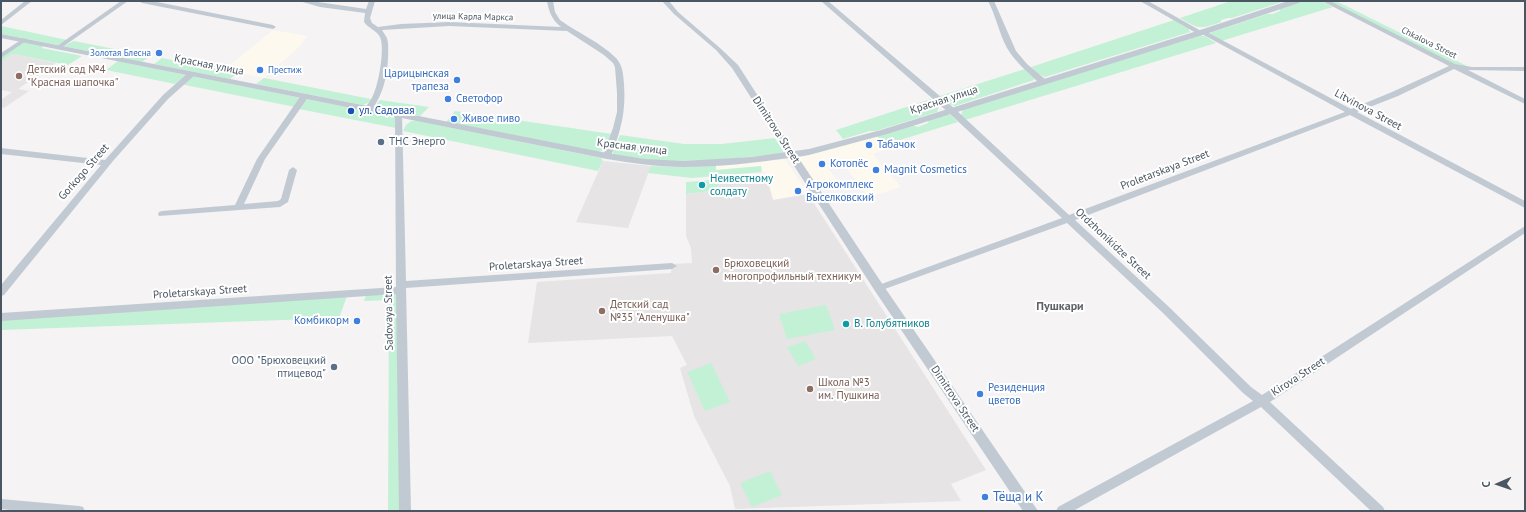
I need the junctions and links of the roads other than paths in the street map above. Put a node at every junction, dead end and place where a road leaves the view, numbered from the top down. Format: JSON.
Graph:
{"nodes":[{"id":1,"x":29,"y":1,"type":"edge"},
{"id":2,"x":125,"y":1,"type":"edge"},
{"id":3,"x":142,"y":1,"type":"edge"},
{"id":4,"x":302,"y":1,"type":"edge"},
{"id":5,"x":372,"y":1,"type":"edge"},
{"id":6,"x":550,"y":1,"type":"edge"},
{"id":7,"x":665,"y":1,"type":"edge"},
{"id":8,"x":824,"y":1,"type":"edge"},
{"id":9,"x":991,"y":1,"type":"edge"},
{"id":10,"x":1143,"y":1,"type":"edge"},
{"id":11,"x":1296,"y":1,"type":"edge"},
{"id":12,"x":1325,"y":1,"type":"edge"},
{"id":13,"x":368,"y":11,"type":"junction"},
{"id":14,"x":1,"y":23,"type":"edge"},
{"id":15,"x":273,"y":27,"type":"dead end"},
{"id":16,"x":377,"y":29,"type":"junction"},
{"id":17,"x":569,"y":30,"type":"junction"},
{"id":18,"x":1201,"y":33,"type":"junction"},
{"id":19,"x":1,"y":36,"type":"edge"},
{"id":20,"x":24,"y":40,"type":"junction"},
{"id":21,"x":59,"y":47,"type":"junction"},
{"id":22,"x":1,"y":56,"type":"edge"},
{"id":23,"x":1455,"y":66,"type":"junction"},
{"id":24,"x":1525,"y":69,"type":"edge"},
{"id":25,"x":192,"y":74,"type":"junction"},
{"id":26,"x":1042,"y":82,"type":"junction"},
{"id":27,"x":305,"y":96,"type":"junction"},
{"id":28,"x":1525,"y":102,"type":"edge"},
{"id":29,"x":368,"y":109,"type":"junction"},
{"id":30,"x":952,"y":111,"type":"junction"},
{"id":31,"x":1349,"y":113,"type":"junction"},
{"id":32,"x":398,"y":115,"type":"junction"},
{"id":33,"x":1,"y":151,"type":"edge"},
{"id":34,"x":792,"y":155,"type":"junction"},
{"id":35,"x":607,"y":156,"type":"junction"},
{"id":36,"x":107,"y":163,"type":"junction"},
{"id":37,"x":294,"y":170,"type":"dead end"},
{"id":38,"x":1525,"y":205,"type":"edge"},
{"id":39,"x":238,"y":207,"type":"junction"},
{"id":40,"x":162,"y":214,"type":"dead end"},
{"id":41,"x":1068,"y":219,"type":"junction"},
{"id":42,"x":1525,"y":229,"type":"edge"},
{"id":43,"x":672,"y":266,"type":"dead end"},
{"id":44,"x":401,"y":287,"type":"junction"},
{"id":45,"x":880,"y":288,"type":"junction"},
{"id":46,"x":1,"y":292,"type":"edge"},
{"id":47,"x":1,"y":317,"type":"edge"},
{"id":48,"x":1262,"y":400,"type":"junction"},
{"id":49,"x":1,"y":504,"type":"edge"},
{"id":50,"x":78,"y":511,"type":"edge"},
{"id":51,"x":405,"y":511,"type":"edge"},
{"id":52,"x":1031,"y":511,"type":"edge"},
{"id":53,"x":1062,"y":511,"type":"edge"},
{"id":54,"x":1379,"y":511,"type":"edge"}],
"edges":[{"from":1,"to":14,"type":"street"},
{"from":2,"to":21,"type":"street"},
{"from":3,"to":15,"type":"street"},
{"from":4,"to":13,"type":"street"},
{"from":5,"to":13,"type":"street"},
{"from":6,"to":17,"type":"street"},
{"from":7,"to":34,"type":"street","name":"Dimitrova Street"},
{"from":8,"to":30,"type":"street","name":"Ordzhonikidze Street"},
{"from":9,"to":26,"type":"street"},
{"from":10,"to":18,"type":"street","name":"Litvinova Street"},
{"from":11,"to":18,"type":"street","name":"Красная улица"},
{"from":12,"to":23,"type":"street","name":"Chkalova Street"},
{"from":13,"to":16,"type":"street"},
{"from":16,"to":17,"type":"street","name":"улица Карла Маркса"},
{"from":16,"to":29,"type":"street"},
{"from":17,"to":35,"type":"street"},
{"from":18,"to":26,"type":"street","name":"Красная улица"},
{"from":18,"to":31,"type":"street","name":"Litvinova Street"},
{"from":19,"to":20,"type":"street","name":"Красная улица"},
{"from":20,"to":21,"type":"street","name":"Красная улица"},
{"from":20,"to":22,"type":"street"},
{"from":21,"to":25,"type":"street","name":"Красная улица"},
{"from":23,"to":24,"type":"street"},
{"from":23,"to":28,"type":"street","name":"Chkalova Street"},
{"from":23,"to":31,"type":"street","name":"Proletarskaya Street"},
{"from":25,"to":27,"type":"street","name":"Красная улица"},
{"from":25,"to":36,"type":"street","name":"Gorkogo Street"},
{"from":26,"to":30,"type":"street","name":"Красная улица"},
{"from":27,"to":29,"type":"street","name":"Красная улица"},
{"from":27,"to":39,"type":"street"},
{"from":29,"to":32,"type":"street","name":"Красная улица"},
{"from":30,"to":34,"type":"street","name":"Красная улица"},
{"from":30,"to":41,"type":"street","name":"Ordzhonikidze Street"},
{"from":31,"to":38,"type":"street","name":"Litvinova Street"},
{"from":31,"to":41,"type":"street","name":"Proletarskaya Street"},
{"from":32,"to":35,"type":"street","name":"Красная улица"},
{"from":32,"to":44,"type":"street","name":"Sadovaya Street"},
{"from":33,"to":36,"type":"street"},
{"from":34,"to":35,"type":"street","name":"Красная улица"},
{"from":34,"to":45,"type":"street","name":"Dimitrova Street"},
{"from":36,"to":46,"type":"street","name":"Gorkogo Street"},
{"from":37,"to":39,"type":"street"},
{"from":39,"to":40,"type":"street"},
{"from":41,"to":45,"type":"street","name":"Proletarskaya Street"},
{"from":41,"to":48,"type":"street","name":"Ordzhonikidze Street"},
{"from":42,"to":48,"type":"street","name":"Kirova Street"},
{"from":43,"to":44,"type":"street","name":"Proletarskaya Street"},
{"from":44,"to":47,"type":"street","name":"Proletarskaya Street"},
{"from":44,"to":51,"type":"street","name":"Sadovaya Street"},
{"from":45,"to":52,"type":"street","name":"Dimitrova Street"},
{"from":48,"to":53,"type":"street","name":"Kirova Street"},
{"from":48,"to":54,"type":"street","name":"Ordzhonikidze Street"},
{"from":49,"to":50,"type":"street"}]}
